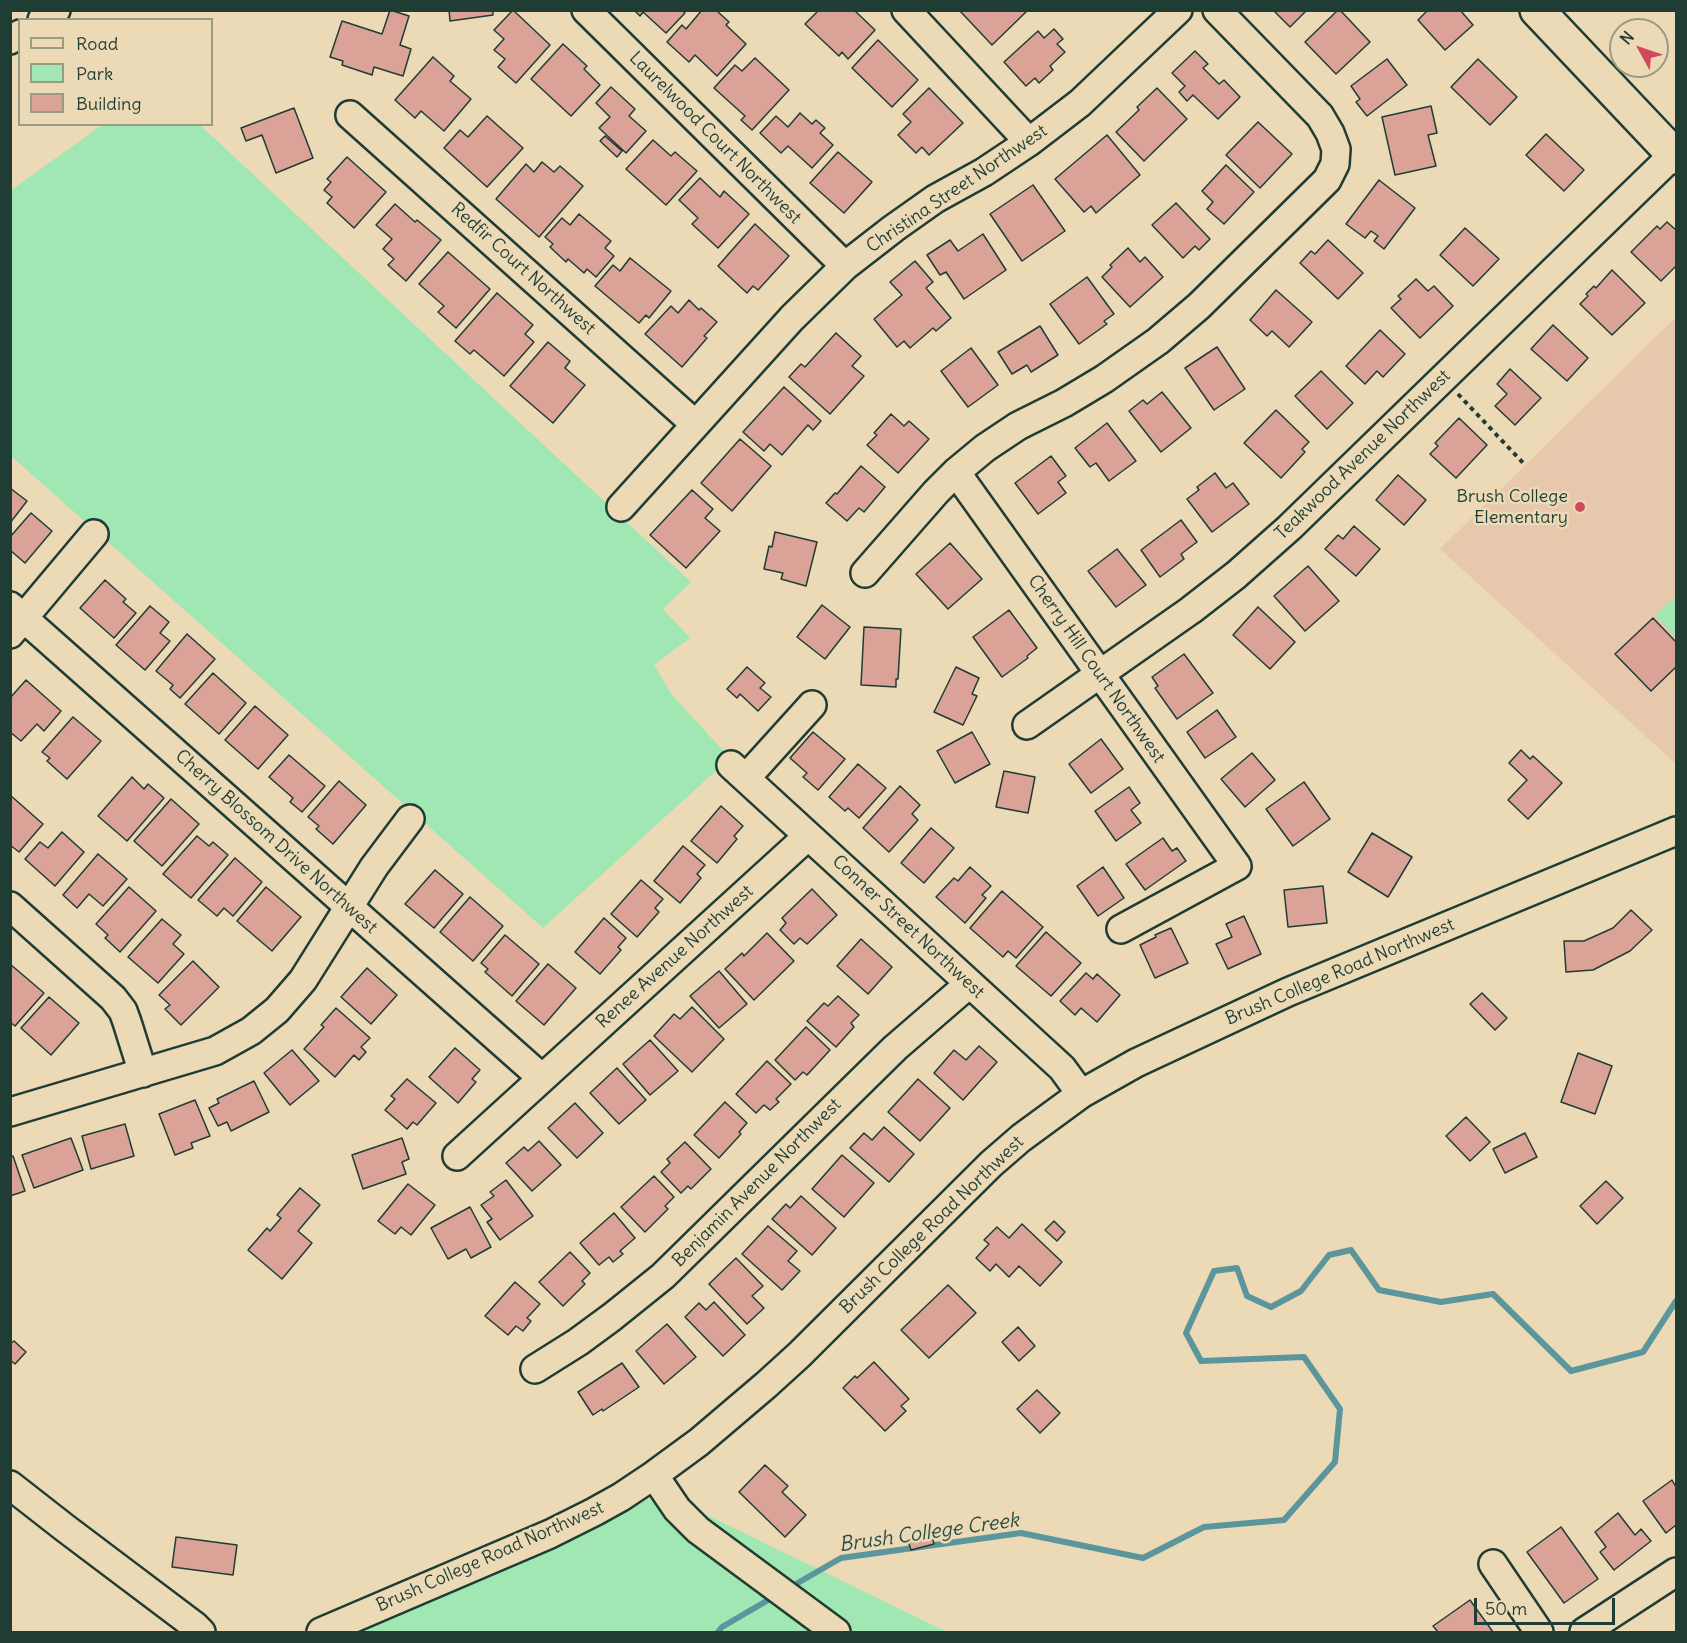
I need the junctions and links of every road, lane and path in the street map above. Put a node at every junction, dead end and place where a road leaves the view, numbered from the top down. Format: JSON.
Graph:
{"nodes":[{"id":1,"x":586,"y":10,"type":"edge"},
{"id":2,"x":906,"y":10,"type":"edge"},
{"id":3,"x":1178,"y":10,"type":"edge"},
{"id":4,"x":1217,"y":10,"type":"edge"},
{"id":5,"x":1537,"y":10,"type":"edge"},
{"id":6,"x":350,"y":115,"type":"dead end"},
{"id":7,"x":1029,"y":142,"type":"junction"},
{"id":8,"x":1675,"y":156,"type":"edge"},
{"id":9,"x":845,"y":266,"type":"junction"},
{"id":10,"x":1443,"y":379,"type":"junction"},
{"id":11,"x":695,"y":424,"type":"junction"},
{"id":12,"x":1526,"y":465,"type":"dead end"},
{"id":13,"x":956,"y":472,"type":"junction"},
{"id":14,"x":621,"y":507,"type":"dead end"},
{"id":15,"x":94,"y":534,"type":"dead end"},
{"id":16,"x":865,"y":573,"type":"dead end"},
{"id":17,"x":15,"y":619,"type":"edge"},
{"id":18,"x":1100,"y":675,"type":"junction"},
{"id":19,"x":812,"y":705,"type":"dead end"},
{"id":20,"x":1027,"y":725,"type":"dead end"},
{"id":21,"x":410,"y":819,"type":"dead end"},
{"id":22,"x":1677,"y":831,"type":"edge"},
{"id":23,"x":808,"y":836,"type":"junction"},
{"id":24,"x":10,"y":906,"type":"edge"},
{"id":25,"x":348,"y":906,"type":"junction"},
{"id":26,"x":1121,"y":929,"type":"dead end"},
{"id":27,"x":969,"y":984,"type":"junction"},
{"id":28,"x":143,"y":1073,"type":"junction"},
{"id":29,"x":542,"y":1078,"type":"junction"},
{"id":30,"x":1081,"y":1094,"type":"junction"},
{"id":31,"x":10,"y":1112,"type":"edge"},
{"id":32,"x":457,"y":1156,"type":"dead end"},
{"id":33,"x":535,"y":1369,"type":"dead end"},
{"id":34,"x":654,"y":1475,"type":"junction"},
{"id":35,"x":10,"y":1485,"type":"edge"},
{"id":36,"x":1493,"y":1563,"type":"dead end"},
{"id":37,"x":1677,"y":1572,"type":"edge"},
{"id":38,"x":201,"y":1632,"type":"edge"},
{"id":39,"x":321,"y":1632,"type":"edge"},
{"id":40,"x":836,"y":1632,"type":"edge"},
{"id":41,"x":1539,"y":1632,"type":"edge"},
{"id":42,"x":1584,"y":1632,"type":"edge"}],
"edges":[{"from":1,"to":9,"type":"street","name":"Laurelwood Court Northwest"},
{"from":2,"to":7,"type":"street"},
{"from":3,"to":7,"type":"street","name":"Christina Street Northwest"},
{"from":4,"to":13,"type":"street"},
{"from":5,"to":8,"type":"main road"},
{"from":6,"to":11,"type":"street","name":"Redfir Court Northwest"},
{"from":7,"to":9,"type":"street","name":"Christina Street Northwest"},
{"from":8,"to":10,"type":"street","name":"Teakwood Avenue Northwest"},
{"from":9,"to":11,"type":"street","name":"Christina Street Northwest"},
{"from":10,"to":12,"type":"path"},
{"from":10,"to":18,"type":"street","name":"Teakwood Avenue Northwest"},
{"from":11,"to":14,"type":"street","name":"Christina Street Northwest"},
{"from":13,"to":16,"type":"street"},
{"from":13,"to":18,"type":"street","name":"Cherry Hill Court Northwest"},
{"from":15,"to":17,"type":"street"},
{"from":17,"to":25,"type":"street","name":"Cherry Blossom Drive Northwest"},
{"from":18,"to":20,"type":"street","name":"Teakwood Avenue Northwest"},
{"from":18,"to":26,"type":"street","name":"Cherry Hill Court Northwest"},
{"from":19,"to":23,"type":"street","name":"Conner Street Northwest"},
{"from":21,"to":25,"type":"street"},
{"from":22,"to":30,"type":"street","name":"Brush College Road Northwest"},
{"from":23,"to":27,"type":"street","name":"Conner Street Northwest"},
{"from":23,"to":29,"type":"street","name":"Renee Avenue Northwest"},
{"from":24,"to":28,"type":"street"},
{"from":25,"to":28,"type":"street"},
{"from":25,"to":29,"type":"street","name":"Cherry Blossom Drive Northwest"},
{"from":27,"to":30,"type":"street","name":"Conner Street Northwest"},
{"from":27,"to":33,"type":"street","name":"Benjamin Avenue Northwest"},
{"from":28,"to":31,"type":"street"},
{"from":29,"to":32,"type":"street","name":"Renee Avenue Northwest"},
{"from":30,"to":34,"type":"street","name":"Brush College Road Northwest"},
{"from":34,"to":39,"type":"street","name":"Brush College Road Northwest"},
{"from":34,"to":40,"type":"street"},
{"from":35,"to":38,"type":"street"},
{"from":36,"to":41,"type":"street"},
{"from":37,"to":42,"type":"street"}]}
